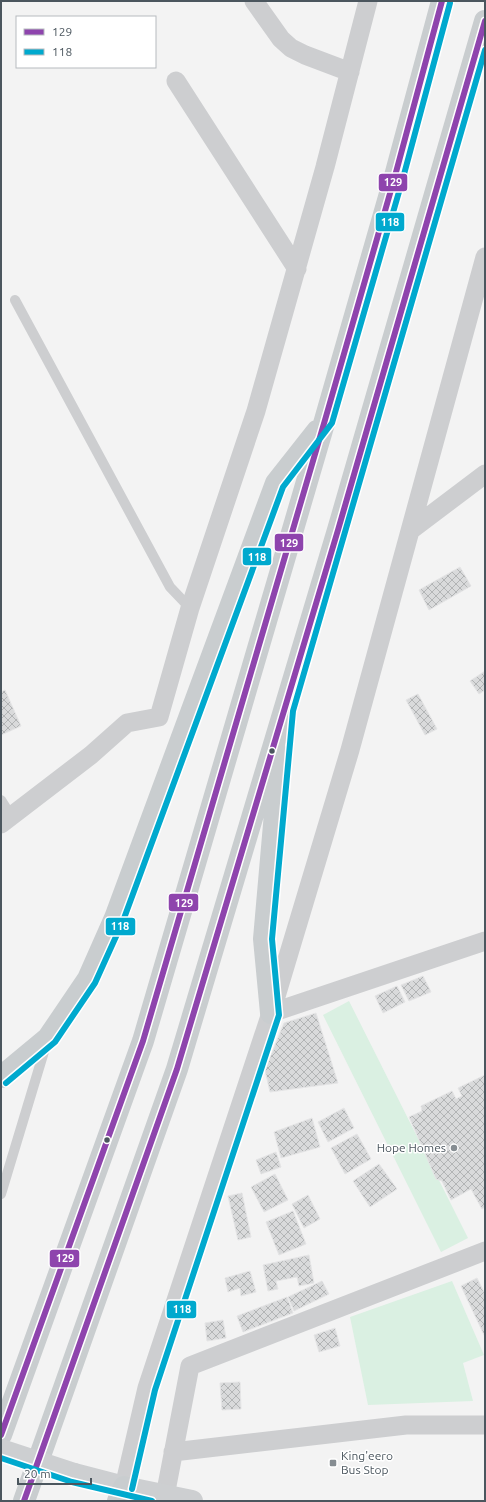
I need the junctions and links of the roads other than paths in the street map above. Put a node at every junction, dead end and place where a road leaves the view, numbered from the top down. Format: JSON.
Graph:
{"nodes":[{"id":1,"x":254,"y":1,"type":"edge"},
{"id":2,"x":368,"y":1,"type":"edge"},
{"id":3,"x":442,"y":1,"type":"edge"},
{"id":4,"x":485,"y":21,"type":"edge"},
{"id":5,"x":350,"y":72,"type":"junction"},
{"id":6,"x":176,"y":81,"type":"dead end"},
{"id":7,"x":485,"y":257,"type":"edge"},
{"id":8,"x":297,"y":269,"type":"junction"},
{"id":9,"x":15,"y":300,"type":"dead end"},
{"id":10,"x":325,"y":420,"type":"junction"},
{"id":11,"x":485,"y":474,"type":"edge"},
{"id":12,"x":411,"y":530,"type":"junction"},
{"id":13,"x":190,"y":608,"type":"junction"},
{"id":14,"x":285,"y":709,"type":"junction"},
{"id":15,"x":1,"y":800,"type":"edge"},
{"id":16,"x":6,"y":820,"type":"edge"},
{"id":17,"x":485,"y":941,"type":"edge"},
{"id":18,"x":271,"y":1013,"type":"junction"},
{"id":19,"x":48,"y":1038,"type":"junction"},
{"id":20,"x":1,"y":1077,"type":"edge"},
{"id":21,"x":1,"y":1194,"type":"edge"},
{"id":22,"x":485,"y":1244,"type":"edge"},
{"id":23,"x":485,"y":1251,"type":"edge"},
{"id":24,"x":461,"y":1260,"type":"junction"},
{"id":25,"x":485,"y":1425,"type":"edge"},
{"id":26,"x":1,"y":1435,"type":"edge"},
{"id":27,"x":1,"y":1450,"type":"edge"},
{"id":28,"x":173,"y":1452,"type":"junction"},
{"id":29,"x":121,"y":1494,"type":"edge"},
{"id":30,"x":165,"y":1496,"type":"junction"},
{"id":31,"x":24,"y":1501,"type":"edge"},
{"id":32,"x":192,"y":1501,"type":"edge"}],
"edges":[{"from":1,"to":5,"type":"street"},
{"from":2,"to":5,"type":"street"},
{"from":3,"to":10,"type":"main road"},
{"from":4,"to":14,"type":"main road"},
{"from":5,"to":8,"type":"street"},
{"from":6,"to":8,"type":"street"},
{"from":7,"to":12,"type":"street"},
{"from":8,"to":13,"type":"street"},
{"from":9,"to":13,"type":"lane"},
{"from":10,"to":19,"type":"main road"},
{"from":10,"to":26,"type":"main road"},
{"from":11,"to":12,"type":"street"},
{"from":12,"to":18,"type":"street"},
{"from":13,"to":16,"type":"street"},
{"from":14,"to":18,"type":"main road"},
{"from":14,"to":31,"type":"main road"},
{"from":15,"to":16,"type":"lane"},
{"from":17,"to":18,"type":"street"},
{"from":18,"to":29,"type":"street"},
{"from":19,"to":20,"type":"main road"},
{"from":19,"to":21,"type":"lane"},
{"from":22,"to":24,"type":"street"},
{"from":23,"to":24,"type":"street"},
{"from":24,"to":28,"type":"street"},
{"from":25,"to":28,"type":"street"},
{"from":27,"to":29,"type":"main road","bridge":true},
{"from":28,"to":30,"type":"street"},
{"from":29,"to":30,"type":"main road"},
{"from":30,"to":32,"type":"main road"}]}
